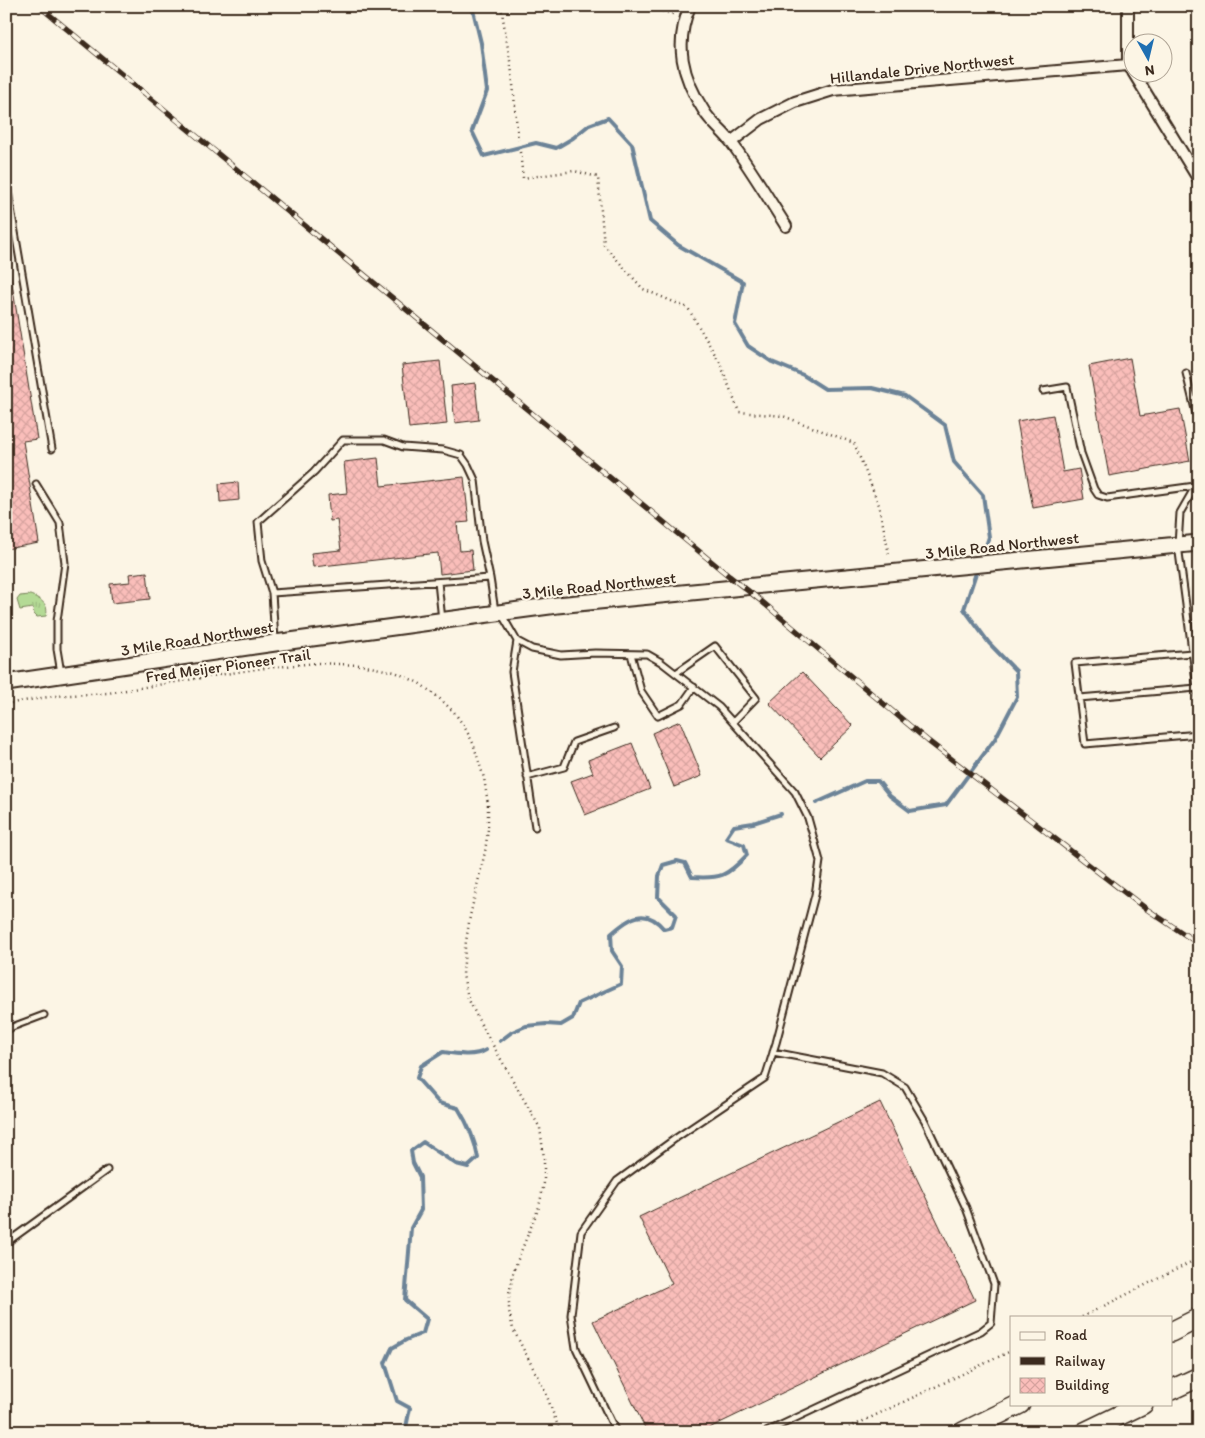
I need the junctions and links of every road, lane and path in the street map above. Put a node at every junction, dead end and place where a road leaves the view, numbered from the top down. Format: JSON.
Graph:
{"nodes":[{"id":1,"x":501,"y":6,"type":"edge"},
{"id":2,"x":643,"y":6,"type":"edge"},
{"id":3,"x":690,"y":6,"type":"edge"},
{"id":4,"x":1128,"y":6,"type":"edge"},
{"id":5,"x":685,"y":18,"type":"junction"},
{"id":6,"x":1129,"y":32,"type":"edge"},
{"id":7,"x":1122,"y":71,"type":"edge"},
{"id":8,"x":1138,"y":82,"type":"edge"},
{"id":9,"x":518,"y":140,"type":"dead end"},
{"id":10,"x":731,"y":142,"type":"junction"},
{"id":11,"x":520,"y":152,"type":"dead end"},
{"id":12,"x":6,"y":179,"type":"edge"},
{"id":13,"x":1199,"y":180,"type":"edge"},
{"id":14,"x":786,"y":226,"type":"dead end"},
{"id":15,"x":1186,"y":373,"type":"dead end"},
{"id":16,"x":1043,"y":391,"type":"dead end"},
{"id":17,"x":1199,"y":433,"type":"edge"},
{"id":18,"x":52,"y":449,"type":"dead end"},
{"id":19,"x":1199,"y":480,"type":"edge"},
{"id":20,"x":36,"y":484,"type":"dead end"},
{"id":21,"x":1194,"y":486,"type":"junction"},
{"id":22,"x":1199,"y":543,"type":"edge"},
{"id":23,"x":1178,"y":545,"type":"junction"},
{"id":24,"x":889,"y":554,"type":"dead end"},
{"id":25,"x":490,"y":578,"type":"junction"},
{"id":26,"x":438,"y":582,"type":"junction"},
{"id":27,"x":272,"y":593,"type":"junction"},
{"id":28,"x":498,"y":612,"type":"junction"},
{"id":29,"x":442,"y":620,"type":"junction"},
{"id":30,"x":517,"y":641,"type":"junction"},
{"id":31,"x":275,"y":643,"type":"junction"},
{"id":32,"x":1192,"y":652,"type":"junction"},
{"id":33,"x":631,"y":654,"type":"junction"},
{"id":34,"x":676,"y":673,"type":"junction"},
{"id":35,"x":62,"y":675,"type":"junction"},
{"id":36,"x":6,"y":683,"type":"edge"},
{"id":37,"x":694,"y":687,"type":"junction"},
{"id":38,"x":1197,"y":688,"type":"junction"},
{"id":39,"x":1079,"y":698,"type":"junction"},
{"id":40,"x":1199,"y":703,"type":"edge"},
{"id":41,"x":6,"y":704,"type":"edge"},
{"id":42,"x":732,"y":722,"type":"junction"},
{"id":43,"x":614,"y":728,"type":"dead end"},
{"id":44,"x":1199,"y":734,"type":"edge"},
{"id":45,"x":527,"y":777,"type":"junction"},
{"id":46,"x":534,"y":827,"type":"dead end"},
{"id":47,"x":44,"y":1015,"type":"dead end"},
{"id":48,"x":6,"y":1031,"type":"edge"},
{"id":49,"x":774,"y":1052,"type":"junction"},
{"id":50,"x":107,"y":1170,"type":"dead end"},
{"id":51,"x":6,"y":1242,"type":"edge"},
{"id":52,"x":1199,"y":1258,"type":"edge"},
{"id":53,"x":1084,"y":1316,"type":"edge"},
{"id":54,"x":1199,"y":1318,"type":"edge"},
{"id":55,"x":1172,"y":1332,"type":"edge"},
{"id":56,"x":1010,"y":1351,"type":"edge"},
{"id":57,"x":1199,"y":1377,"type":"edge"},
{"id":58,"x":1172,"y":1390,"type":"edge"},
{"id":59,"x":1016,"y":1406,"type":"edge"},
{"id":60,"x":1138,"y":1406,"type":"edge"},
{"id":61,"x":560,"y":1432,"type":"edge"},
{"id":62,"x":616,"y":1432,"type":"edge"},
{"id":63,"x":766,"y":1432,"type":"edge"},
{"id":64,"x":840,"y":1432,"type":"edge"},
{"id":65,"x":963,"y":1432,"type":"edge"},
{"id":66,"x":1085,"y":1432,"type":"edge"}],
"edges":[{"from":1,"to":9,"type":"path"},
{"from":2,"to":5,"type":"path"},
{"from":3,"to":5,"type":"street"},
{"from":4,"to":6,"type":"street"},
{"from":5,"to":10,"type":"street"},
{"from":7,"to":10,"type":"street","name":"Hillandale Drive Northwest"},
{"from":8,"to":13,"type":"street"},
{"from":10,"to":14,"type":"street"},
{"from":11,"to":24,"type":"path"},
{"from":12,"to":18,"type":"lane"},
{"from":15,"to":17,"type":"lane"},
{"from":16,"to":21,"type":"lane"},
{"from":19,"to":21,"type":"lane"},
{"from":20,"to":35,"type":"lane"},
{"from":21,"to":23,"type":"lane"},
{"from":22,"to":23,"type":"main road","name":"3 Mile Road Northwest"},
{"from":23,"to":28,"type":"main road","name":"3 Mile Road Northwest"},
{"from":23,"to":32,"type":"lane"},
{"from":25,"to":26,"type":"lane"},
{"from":25,"to":27,"type":"lane"},
{"from":25,"to":28,"type":"lane"},
{"from":26,"to":27,"type":"lane"},
{"from":26,"to":29,"type":"lane"},
{"from":27,"to":31,"type":"lane"},
{"from":28,"to":29,"type":"main road","name":"3 Mile Road Northwest"},
{"from":28,"to":30,"type":"lane"},
{"from":29,"to":31,"type":"main road","name":"3 Mile Road Northwest"},
{"from":30,"to":33,"type":"lane"},
{"from":30,"to":45,"type":"lane"},
{"from":31,"to":35,"type":"main road","name":"3 Mile Road Northwest"},
{"from":32,"to":38,"type":"lane"},
{"from":32,"to":39,"type":"lane"},
{"from":33,"to":34,"type":"lane"},
{"from":33,"to":37,"type":"lane"},
{"from":34,"to":37,"type":"lane"},
{"from":34,"to":42,"type":"lane"},
{"from":35,"to":36,"type":"main road","name":"3 Mile Road Northwest"},
{"from":37,"to":42,"type":"lane"},
{"from":38,"to":39,"type":"lane"},
{"from":38,"to":40,"type":"lane"},
{"from":39,"to":44,"type":"lane"},
{"from":41,"to":61,"type":"path","name":"Fred Meijer Pioneer Trail"},
{"from":42,"to":49,"type":"lane"},
{"from":43,"to":45,"type":"lane"},
{"from":45,"to":46,"type":"lane"},
{"from":47,"to":48,"type":"lane"},
{"from":49,"to":62,"type":"lane"},
{"from":49,"to":63,"type":"lane"},
{"from":50,"to":51,"type":"lane"},
{"from":52,"to":53,"type":"path"},
{"from":54,"to":55,"type":"highway"},
{"from":56,"to":64,"type":"path"},
{"from":57,"to":58,"type":"highway"},
{"from":59,"to":65,"type":"highway"},
{"from":60,"to":66,"type":"highway"}]}
